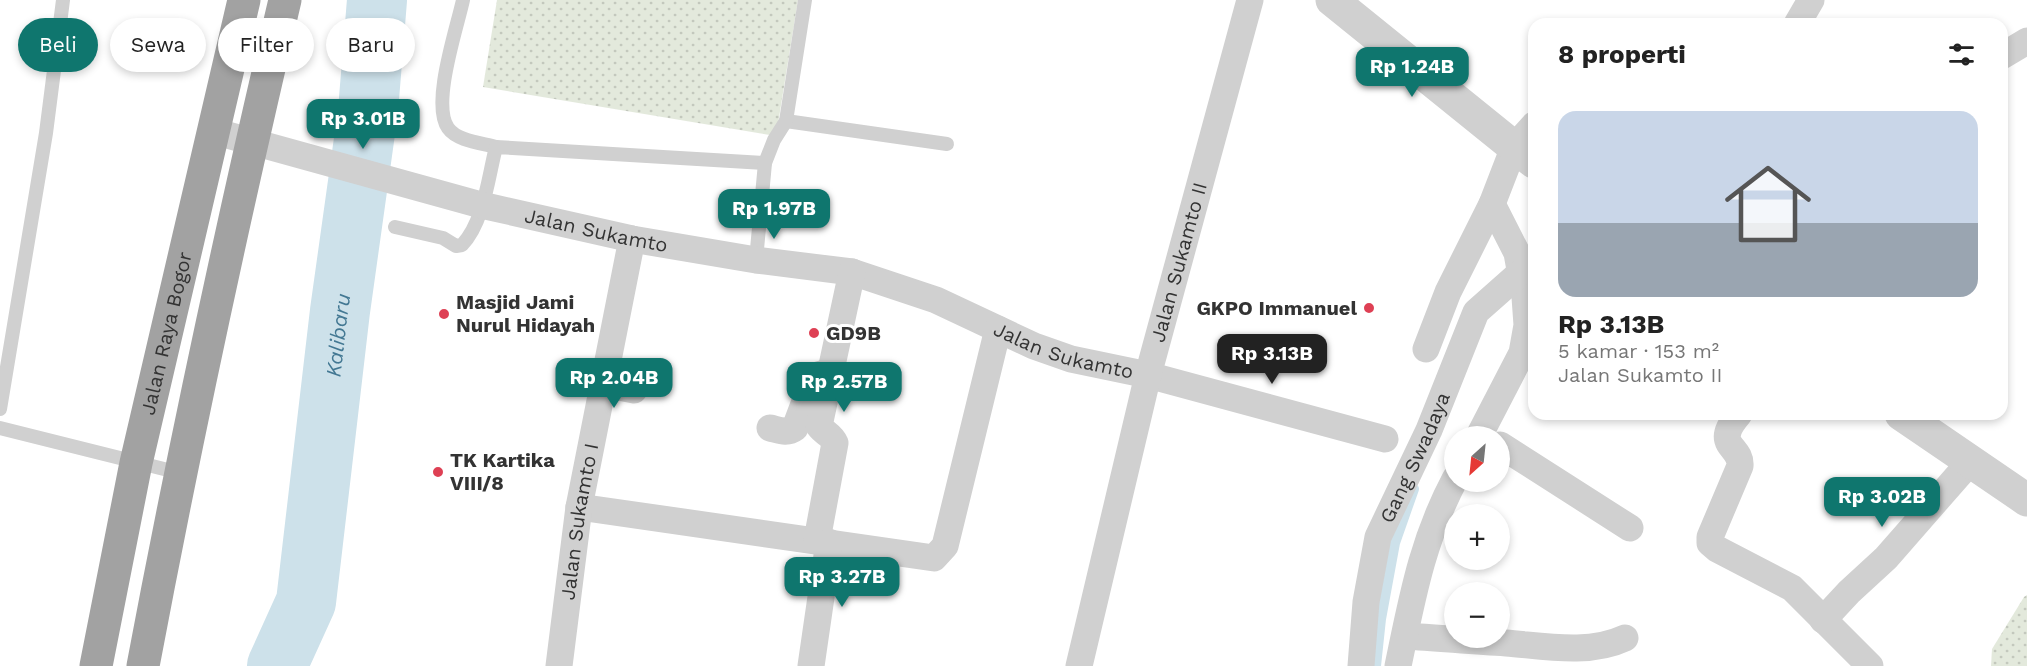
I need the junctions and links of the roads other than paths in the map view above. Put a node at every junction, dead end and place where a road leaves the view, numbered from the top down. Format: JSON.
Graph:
{"nodes":[{"id":1,"x":63,"y":0,"type":"edge"},
{"id":2,"x":244,"y":0,"type":"edge"},
{"id":3,"x":285,"y":0,"type":"edge"},
{"id":4,"x":463,"y":0,"type":"edge"},
{"id":5,"x":805,"y":0,"type":"edge"},
{"id":6,"x":1250,"y":0,"type":"edge"},
{"id":7,"x":1332,"y":0,"type":"edge"},
{"id":8,"x":1811,"y":0,"type":"edge"},
{"id":9,"x":1800,"y":18,"type":"edge"},
{"id":10,"x":2027,"y":41,"type":"edge"},
{"id":11,"x":2008,"y":52,"type":"edge"},
{"id":12,"x":786,"y":121,"type":"junction"},
{"id":13,"x":213,"y":131,"type":"junction"},
{"id":14,"x":251,"y":142,"type":"junction"},
{"id":15,"x":946,"y":144,"type":"dead end"},
{"id":16,"x":496,"y":147,"type":"junction"},
{"id":17,"x":1527,"y":147,"type":"edge"},
{"id":18,"x":765,"y":163,"type":"junction"},
{"id":19,"x":1492,"y":204,"type":"junction"},
{"id":20,"x":481,"y":206,"type":"junction"},
{"id":21,"x":395,"y":227,"type":"dead end"},
{"id":22,"x":632,"y":239,"type":"junction"},
{"id":23,"x":756,"y":260,"type":"junction"},
{"id":24,"x":852,"y":272,"type":"junction"},
{"id":25,"x":1520,"y":273,"type":"junction"},
{"id":26,"x":998,"y":329,"type":"junction"},
{"id":27,"x":1426,"y":349,"type":"dead end"},
{"id":28,"x":829,"y":372,"type":"junction"},
{"id":29,"x":1148,"y":375,"type":"junction"},
{"id":30,"x":603,"y":384,"type":"junction"},
{"id":31,"x":634,"y":390,"type":"dead end"},
{"id":32,"x":0,"y":409,"type":"edge"},
{"id":33,"x":1734,"y":420,"type":"edge"},
{"id":34,"x":1910,"y":420,"type":"edge"},
{"id":35,"x":1492,"y":426,"type":"edge"},
{"id":36,"x":0,"y":428,"type":"edge"},
{"id":37,"x":770,"y":428,"type":"dead end"},
{"id":38,"x":1385,"y":439,"type":"dead end"},
{"id":39,"x":1510,"y":452,"type":"edge"},
{"id":40,"x":1970,"y":462,"type":"junction"},
{"id":41,"x":136,"y":463,"type":"junction"},
{"id":42,"x":180,"y":473,"type":"junction"},
{"id":43,"x":1448,"y":492,"type":"edge"},
{"id":44,"x":2027,"y":500,"type":"edge"},
{"id":45,"x":579,"y":507,"type":"junction"},
{"id":46,"x":1630,"y":528,"type":"dead end"},
{"id":47,"x":823,"y":541,"type":"junction"},
{"id":48,"x":1823,"y":620,"type":"junction"},
{"id":49,"x":1405,"y":636,"type":"junction"},
{"id":50,"x":1625,"y":638,"type":"dead end"},
{"id":51,"x":96,"y":666,"type":"edge"},
{"id":52,"x":143,"y":666,"type":"edge"},
{"id":53,"x":559,"y":666,"type":"edge"},
{"id":54,"x":811,"y":666,"type":"edge"},
{"id":55,"x":1079,"y":666,"type":"edge"},
{"id":56,"x":1362,"y":666,"type":"edge"},
{"id":57,"x":1398,"y":666,"type":"edge"},
{"id":58,"x":1870,"y":666,"type":"edge"}],
"edges":[{"from":1,"to":32,"type":"lane"},
{"from":2,"to":13,"type":"highway","name":"Jalan Raya Bogor"},
{"from":3,"to":14,"type":"highway","name":"Jalan Raya Bogor"},
{"from":4,"to":16,"type":"lane"},
{"from":5,"to":12,"type":"lane"},
{"from":6,"to":29,"type":"street","name":"Jalan Sukamto II"},
{"from":7,"to":17,"type":"street"},
{"from":8,"to":9,"type":"street"},
{"from":10,"to":11,"type":"street"},
{"from":12,"to":15,"type":"lane"},
{"from":12,"to":18,"type":"lane"},
{"from":13,"to":14,"type":"street","name":"Jalan Sukamto"},
{"from":13,"to":41,"type":"highway","name":"Jalan Raya Bogor"},
{"from":14,"to":20,"type":"street","name":"Jalan Sukamto"},
{"from":14,"to":42,"type":"highway","name":"Jalan Raya Bogor"},
{"from":16,"to":18,"type":"lane"},
{"from":16,"to":20,"type":"lane"},
{"from":17,"to":19,"type":"street"},
{"from":18,"to":23,"type":"lane"},
{"from":19,"to":25,"type":"street"},
{"from":19,"to":27,"type":"street"},
{"from":20,"to":21,"type":"lane"},
{"from":20,"to":22,"type":"street","name":"Jalan Sukamto"},
{"from":22,"to":23,"type":"street","name":"Jalan Sukamto"},
{"from":22,"to":30,"type":"street","name":"Jalan Sukamto I"},
{"from":23,"to":24,"type":"street","name":"Jalan Sukamto"},
{"from":24,"to":26,"type":"street","name":"Jalan Sukamto"},
{"from":24,"to":28,"type":"street"},
{"from":25,"to":35,"type":"street"},
{"from":25,"to":56,"type":"street","name":"Gang Swadaya"},
{"from":26,"to":29,"type":"street","name":"Jalan Sukamto"},
{"from":26,"to":47,"type":"street"},
{"from":28,"to":37,"type":"street"},
{"from":28,"to":47,"type":"street"},
{"from":29,"to":38,"type":"street","name":"Jalan Sukamto"},
{"from":29,"to":55,"type":"street","name":"Jalan Sukamto II"},
{"from":30,"to":31,"type":"street"},
{"from":30,"to":45,"type":"street","name":"Jalan Sukamto I"},
{"from":33,"to":48,"type":"street"},
{"from":34,"to":40,"type":"street"},
{"from":36,"to":41,"type":"lane"},
{"from":39,"to":46,"type":"street"},
{"from":40,"to":44,"type":"street"},
{"from":40,"to":48,"type":"street"},
{"from":41,"to":42,"type":"lane"},
{"from":41,"to":51,"type":"highway","name":"Jalan Raya Bogor"},
{"from":42,"to":52,"type":"highway","name":"Jalan Raya Bogor"},
{"from":43,"to":49,"type":"street"},
{"from":45,"to":47,"type":"street"},
{"from":45,"to":53,"type":"street","name":"Jalan Sukamto I"},
{"from":47,"to":54,"type":"street"},
{"from":48,"to":58,"type":"street"},
{"from":49,"to":50,"type":"street"},
{"from":49,"to":57,"type":"street"}]}
